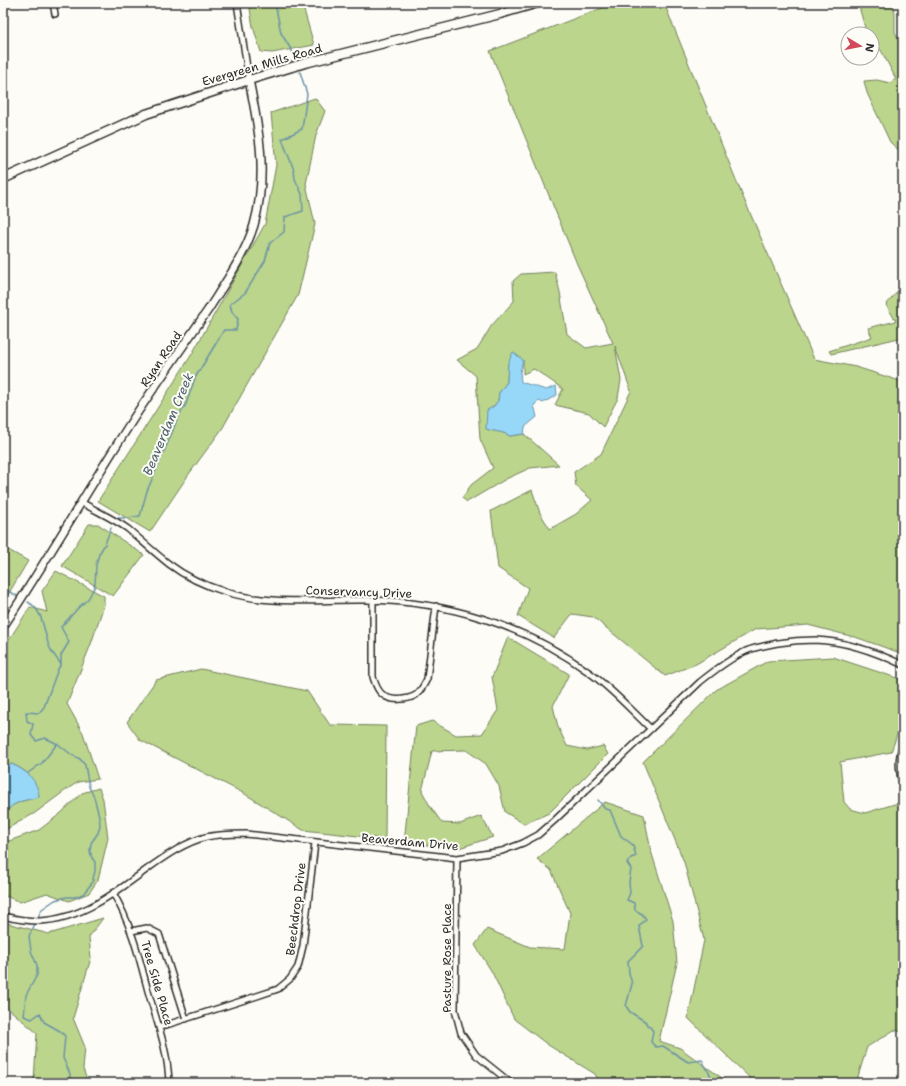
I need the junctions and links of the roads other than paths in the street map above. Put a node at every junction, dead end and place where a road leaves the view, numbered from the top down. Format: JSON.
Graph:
{"nodes":[{"id":1,"x":53,"y":3,"type":"edge"},
{"id":2,"x":237,"y":3,"type":"edge"},
{"id":3,"x":538,"y":3,"type":"edge"},
{"id":4,"x":55,"y":14,"type":"dead end"},
{"id":5,"x":249,"y":80,"type":"junction"},
{"id":6,"x":3,"y":179,"type":"edge"},
{"id":7,"x":81,"y":502,"type":"junction"},
{"id":8,"x":373,"y":600,"type":"junction"},
{"id":9,"x":436,"y":606,"type":"junction"},
{"id":10,"x":3,"y":627,"type":"edge"},
{"id":11,"x":903,"y":665,"type":"edge"},
{"id":12,"x":651,"y":729,"type":"junction"},
{"id":13,"x":903,"y":744,"type":"edge"},
{"id":14,"x":903,"y":785,"type":"edge"},
{"id":15,"x":315,"y":843,"type":"junction"},
{"id":16,"x":457,"y":858,"type":"junction"},
{"id":17,"x":113,"y":893,"type":"junction"},
{"id":18,"x":3,"y":916,"type":"edge"},
{"id":19,"x":131,"y":931,"type":"junction"},
{"id":20,"x":186,"y":1019,"type":"junction"},
{"id":21,"x":160,"y":1027,"type":"junction"},
{"id":22,"x":169,"y":1083,"type":"edge"},
{"id":23,"x":511,"y":1083,"type":"edge"}],
"edges":[{"from":1,"to":4,"type":"street"},
{"from":2,"to":5,"type":"street"},
{"from":3,"to":5,"type":"main road","name":"Evergreen Mills Road"},
{"from":5,"to":6,"type":"main road","name":"Evergreen Mills Road"},
{"from":5,"to":7,"type":"main road","name":"Ryan Road"},
{"from":7,"to":8,"type":"street","name":"Conservancy Drive"},
{"from":7,"to":10,"type":"main road","name":"Ryan Road"},
{"from":8,"to":9,"type":"street","name":"Conservancy Drive"},
{"from":8,"to":9,"type":"street"},
{"from":9,"to":12,"type":"street","name":"Conservancy Drive"},
{"from":11,"to":12,"type":"street","name":"Beaverdam Drive"},
{"from":12,"to":16,"type":"street","name":"Beaverdam Drive"},
{"from":13,"to":14,"type":"street"},
{"from":15,"to":16,"type":"street","name":"Beaverdam Drive"},
{"from":15,"to":17,"type":"street","name":"Beaverdam Drive"},
{"from":15,"to":20,"type":"street","name":"Beechdrop Drive"},
{"from":16,"to":23,"type":"street","name":"Pasture Rose Place"},
{"from":17,"to":18,"type":"street","name":"Beaverdam Drive"},
{"from":17,"to":19,"type":"street","name":"Tree Side Place"},
{"from":19,"to":20,"type":"street"},
{"from":19,"to":21,"type":"street","name":"Tree Side Place"},
{"from":20,"to":21,"type":"street","name":"Beechdrop Drive"},
{"from":21,"to":22,"type":"street","name":"Tree Side Place"}]}
